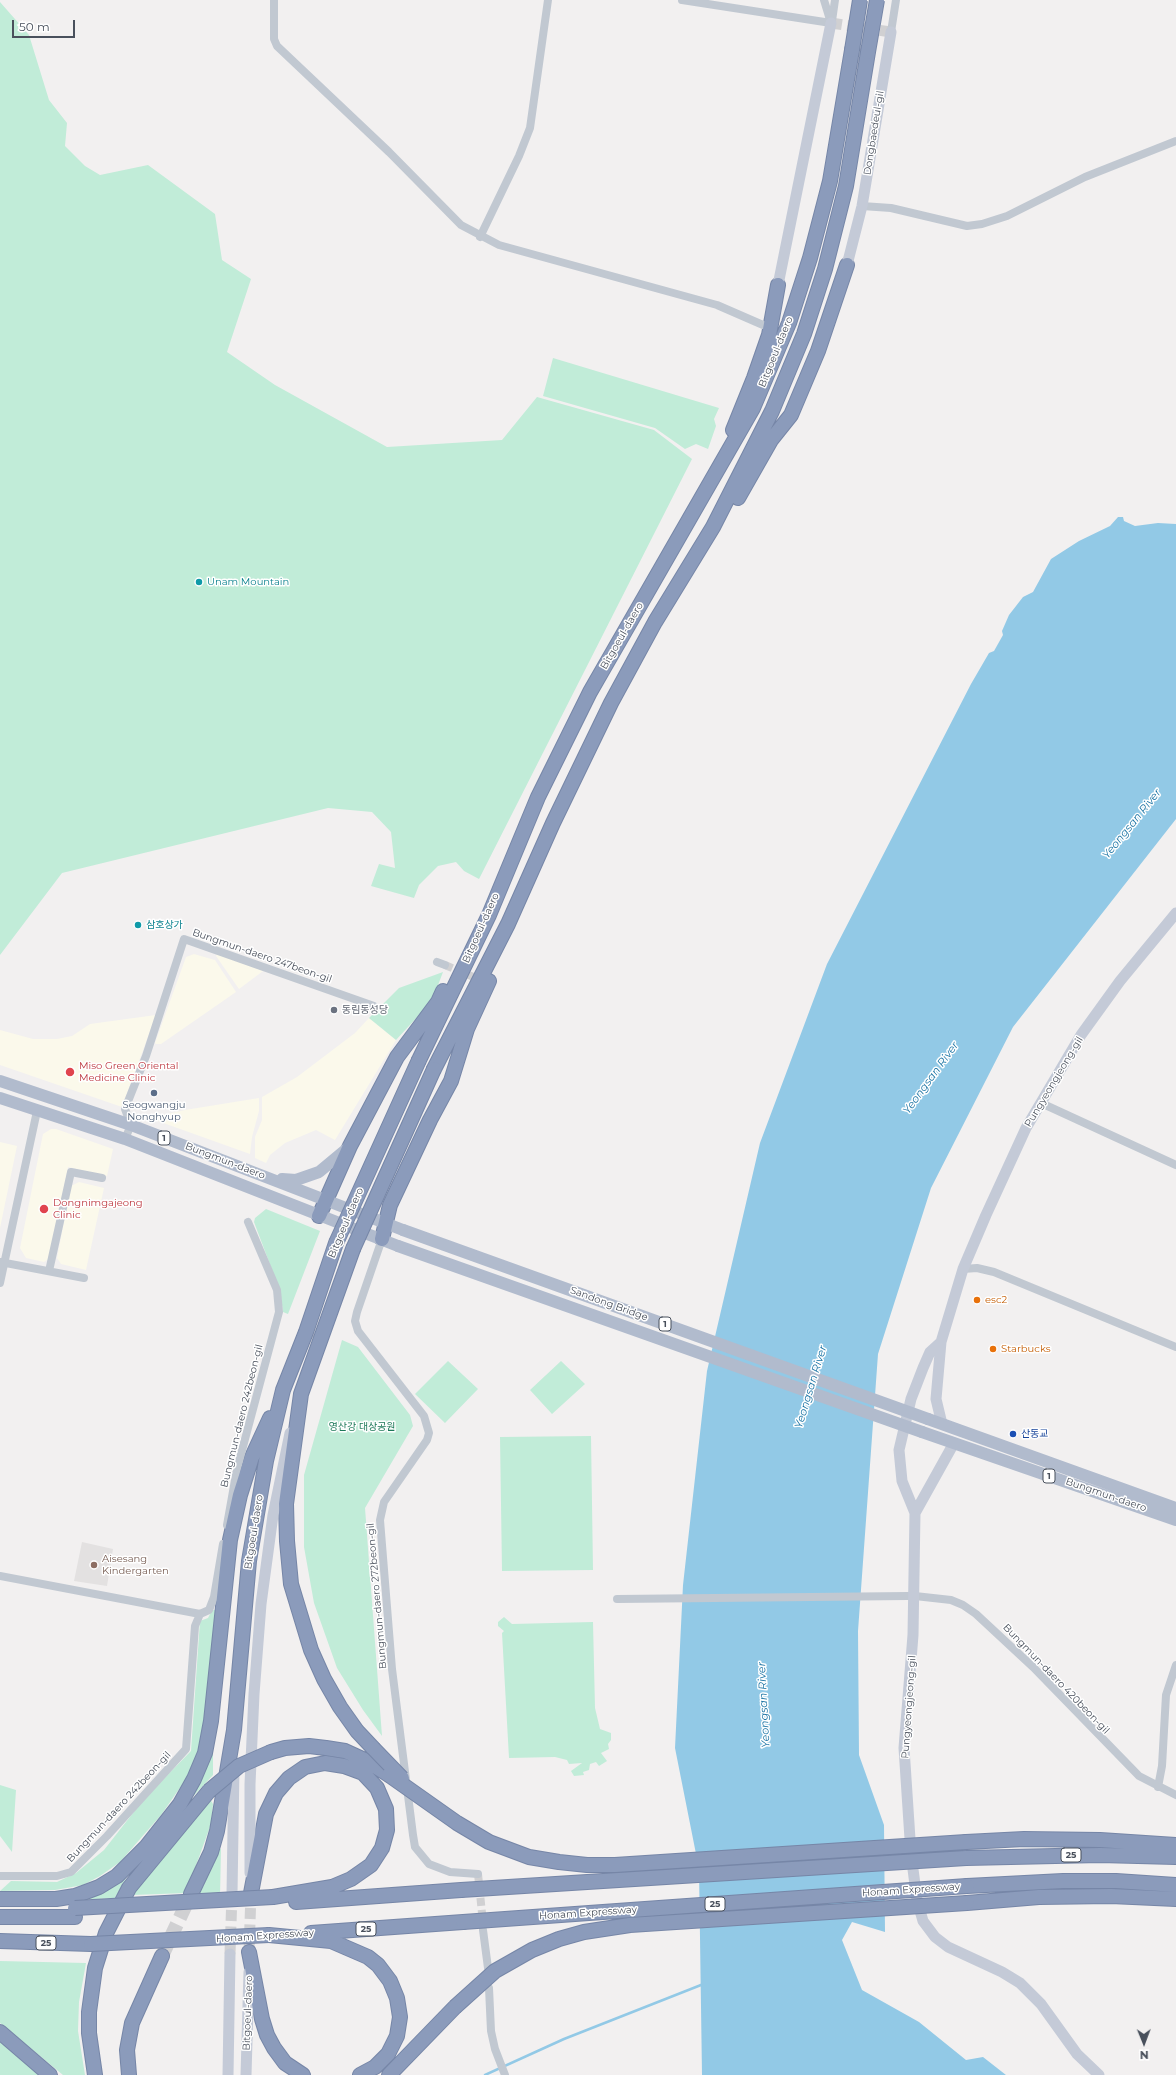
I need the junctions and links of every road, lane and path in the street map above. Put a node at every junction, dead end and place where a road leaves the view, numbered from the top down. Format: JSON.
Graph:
{"nodes":[{"id":1,"x":274,"y":0,"type":"edge"},
{"id":2,"x":548,"y":0,"type":"edge"},
{"id":3,"x":682,"y":0,"type":"edge"},
{"id":4,"x":824,"y":0,"type":"edge"},
{"id":5,"x":835,"y":0,"type":"edge"},
{"id":6,"x":860,"y":0,"type":"edge"},
{"id":7,"x":877,"y":0,"type":"edge"},
{"id":8,"x":896,"y":0,"type":"edge"},
{"id":9,"x":832,"y":23,"type":"junction"},
{"id":10,"x":891,"y":32,"type":"joint"},
{"id":11,"x":1176,"y":141,"type":"edge"},
{"id":12,"x":862,"y":206,"type":"junction"},
{"id":13,"x":480,"y":237,"type":"junction"},
{"id":14,"x":847,"y":266,"type":"joint"},
{"id":15,"x":778,"y":285,"type":"joint"},
{"id":16,"x":763,"y":325,"type":"dead end"},
{"id":17,"x":716,"y":473,"type":"junction"},
{"id":18,"x":713,"y":527,"type":"junction"},
{"id":19,"x":1176,"y":913,"type":"edge"},
{"id":20,"x":489,"y":915,"type":"junction"},
{"id":21,"x":508,"y":924,"type":"junction"},
{"id":22,"x":437,"y":962,"type":"dead end"},
{"id":23,"x":445,"y":965,"type":"tunnel mouth"},
{"id":24,"x":374,"y":1006,"type":"dead end"},
{"id":25,"x":0,"y":1081,"type":"edge"},
{"id":26,"x":0,"y":1098,"type":"edge"},
{"id":27,"x":1041,"y":1103,"type":"junction"},
{"id":28,"x":37,"y":1111,"type":"junction"},
{"id":29,"x":131,"y":1125,"type":"junction"},
{"id":30,"x":125,"y":1139,"type":"junction"},
{"id":31,"x":350,"y":1146,"type":"junction"},
{"id":32,"x":1176,"y":1165,"type":"edge"},
{"id":33,"x":102,"y":1178,"type":"dead end"},
{"id":34,"x":274,"y":1179,"type":"junction"},
{"id":35,"x":326,"y":1200,"type":"junction"},
{"id":36,"x":319,"y":1216,"type":"junction"},
{"id":37,"x":248,"y":1222,"type":"dead end"},
{"id":38,"x":386,"y":1222,"type":"junction"},
{"id":39,"x":403,"y":1230,"type":"joint"},
{"id":40,"x":382,"y":1239,"type":"junction"},
{"id":41,"x":398,"y":1246,"type":"joint"},
{"id":42,"x":2,"y":1262,"type":"edge"},
{"id":43,"x":963,"y":1269,"type":"junction"},
{"id":44,"x":49,"y":1271,"type":"junction"},
{"id":45,"x":84,"y":1278,"type":"dead end"},
{"id":46,"x":0,"y":1283,"type":"edge"},
{"id":47,"x":941,"y":1342,"type":"junction"},
{"id":48,"x":1176,"y":1347,"type":"edge"},
{"id":49,"x":283,"y":1390,"type":"junction"},
{"id":50,"x":301,"y":1394,"type":"junction"},
{"id":51,"x":928,"y":1419,"type":"joint"},
{"id":52,"x":942,"y":1424,"type":"junction"},
{"id":53,"x":922,"y":1432,"type":"joint"},
{"id":54,"x":954,"y":1443,"type":"junction"},
{"id":55,"x":1176,"y":1508,"type":"edge"},
{"id":56,"x":915,"y":1513,"type":"junction"},
{"id":57,"x":1176,"y":1520,"type":"edge"},
{"id":58,"x":0,"y":1576,"type":"edge"},
{"id":59,"x":911,"y":1596,"type":"junction"},
{"id":60,"x":617,"y":1599,"type":"dead end"},
{"id":61,"x":200,"y":1614,"type":"junction"},
{"id":62,"x":1176,"y":1666,"type":"edge"},
{"id":63,"x":234,"y":1730,"type":"junction"},
{"id":64,"x":1158,"y":1787,"type":"junction"},
{"id":65,"x":416,"y":1792,"type":"junction"},
{"id":66,"x":1176,"y":1795,"type":"edge"},
{"id":67,"x":1176,"y":1844,"type":"edge"},
{"id":68,"x":1176,"y":1857,"type":"edge"},
{"id":69,"x":478,"y":1874,"type":"dead end"},
{"id":70,"x":0,"y":1876,"type":"edge"},
{"id":71,"x":1176,"y":1885,"type":"edge"},
{"id":72,"x":191,"y":1894,"type":"tunnel mouth"},
{"id":73,"x":232,"y":1894,"type":"tunnel mouth"},
{"id":74,"x":250,"y":1894,"type":"joint"},
{"id":75,"x":0,"y":1899,"type":"edge"},
{"id":76,"x":1176,"y":1899,"type":"edge"},
{"id":77,"x":271,"y":1900,"type":"junction"},
{"id":78,"x":0,"y":1910,"type":"edge"},
{"id":79,"x":75,"y":1912,"type":"junction"},
{"id":80,"x":0,"y":1917,"type":"edge"},
{"id":81,"x":483,"y":1930,"type":"tunnel mouth"},
{"id":82,"x":269,"y":1935,"type":"junction"},
{"id":83,"x":0,"y":1942,"type":"edge"},
{"id":84,"x":250,"y":1952,"type":"joint"},
{"id":85,"x":230,"y":1954,"type":"tunnel mouth"},
{"id":86,"x":162,"y":1956,"type":"tunnel mouth"},
{"id":87,"x":488,"y":1968,"type":"dead end"},
{"id":88,"x":489,"y":1988,"type":"dead end"},
{"id":89,"x":0,"y":2032,"type":"edge"},
{"id":90,"x":403,"y":2061,"type":"junction"},
{"id":91,"x":50,"y":2075,"type":"edge"},
{"id":92,"x":95,"y":2075,"type":"edge"},
{"id":93,"x":129,"y":2075,"type":"edge"},
{"id":94,"x":228,"y":2075,"type":"edge"},
{"id":95,"x":246,"y":2075,"type":"edge"},
{"id":96,"x":303,"y":2075,"type":"edge"},
{"id":97,"x":360,"y":2075,"type":"edge"},
{"id":98,"x":390,"y":2075,"type":"edge"},
{"id":99,"x":393,"y":2075,"type":"edge"},
{"id":100,"x":505,"y":2075,"type":"edge"},
{"id":101,"x":1099,"y":2075,"type":"edge"}],
"edges":[{"from":1,"to":13,"type":"street"},
{"from":2,"to":13,"type":"street"},
{"from":3,"to":9,"type":"street"},
{"from":4,"to":9,"type":"street"},
{"from":5,"to":9,"type":"street"},
{"from":6,"to":17,"type":"highway","name":"Bitgoeul-daero","bridge":true},
{"from":7,"to":18,"type":"highway","name":"Bitgoeul-daero","bridge":true},
{"from":8,"to":10,"type":"street","name":"Dongbaedeul-gil"},
{"from":9,"to":15,"type":"street"},
{"from":10,"to":12,"type":"street","name":"Dongbaedeul-gil"},
{"from":11,"to":12,"type":"street"},
{"from":12,"to":14,"type":"street","name":"Dongbaedeul-gil"},
{"from":13,"to":16,"type":"street"},
{"from":14,"to":18,"type":"highway"},
{"from":15,"to":17,"type":"highway"},
{"from":17,"to":20,"type":"highway","name":"Bitgoeul-daero"},
{"from":18,"to":21,"type":"highway","name":"Bitgoeul-daero"},
{"from":19,"to":27,"type":"street","name":"Pungyeongjeong-gil"},
{"from":20,"to":31,"type":"highway"},
{"from":20,"to":49,"type":"highway","name":"Bitgoeul-daero","bridge":true},
{"from":21,"to":38,"type":"highway"},
{"from":21,"to":50,"type":"highway","name":"Bitgoeul-daero","bridge":true},
{"from":22,"to":23,"type":"street"},
{"from":24,"to":29,"type":"street","name":"Bungmun-daero 247beon-gil"},
{"from":25,"to":29,"type":"main road","name":"Bungmun-daero","number":"1"},
{"from":26,"to":28,"type":"main road","name":"Bungmun-daero","number":"1"},
{"from":27,"to":32,"type":"street"},
{"from":27,"to":43,"type":"street","name":"Pungyeongjeong-gil"},
{"from":28,"to":30,"type":"main road","name":"Bungmun-daero","number":"1"},
{"from":28,"to":42,"type":"street"},
{"from":29,"to":30,"type":"street"},
{"from":29,"to":34,"type":"main road","name":"Bungmun-daero","number":"1"},
{"from":30,"to":36,"type":"main road","name":"Bungmun-daero","number":"1"},
{"from":31,"to":34,"type":"main road"},
{"from":31,"to":35,"type":"highway"},
{"from":33,"to":44,"type":"street"},
{"from":34,"to":35,"type":"main road","name":"Bungmun-daero","number":"1"},
{"from":35,"to":36,"type":"highway"},
{"from":35,"to":38,"type":"main road","name":"Bungmun-daero","number":"1"},
{"from":36,"to":40,"type":"main road","name":"Bungmun-daero","number":"1"},
{"from":37,"to":61,"type":"street","name":"Bungmun-daero 242beon-gil"},
{"from":38,"to":39,"type":"main road","name":"Bungmun-daero","number":"1"},
{"from":38,"to":40,"type":"highway"},
{"from":39,"to":51,"type":"main road","name":"Sandong Bridge","number":"1","bridge":true},
{"from":40,"to":41,"type":"main road","name":"Bungmun-daero","number":"1"},
{"from":40,"to":69,"type":"street","name":"Bungmun-daero 272beon-gil"},
{"from":41,"to":53,"type":"main road","name":"Sandong Bridge","number":"1","bridge":true},
{"from":42,"to":44,"type":"street"},
{"from":42,"to":46,"type":"street"},
{"from":43,"to":47,"type":"street","name":"Pungyeongjeong-gil"},
{"from":43,"to":48,"type":"street"},
{"from":44,"to":45,"type":"street"},
{"from":47,"to":52,"type":"street"},
{"from":47,"to":56,"type":"street","name":"Pungyeongjeong-gil"},
{"from":49,"to":63,"type":"highway","name":"Bitgoeul-daero"},
{"from":49,"to":75,"type":"highway"},
{"from":50,"to":65,"type":"highway","bridge":true},
{"from":50,"to":74,"type":"street","name":"Bitgoeul-daero"},
{"from":51,"to":52,"type":"main road","name":"Bungmun-daero","number":"1"},
{"from":52,"to":55,"type":"main road","name":"Bungmun-daero","number":"1"},
{"from":53,"to":54,"type":"main road","name":"Bungmun-daero","number":"1"},
{"from":54,"to":56,"type":"street"},
{"from":54,"to":57,"type":"main road","name":"Bungmun-daero","number":"1"},
{"from":56,"to":59,"type":"street","name":"Pungyeongjeong-gil"},
{"from":58,"to":61,"type":"street"},
{"from":59,"to":60,"type":"street","name":"Bungmun-daero 420beon-gil"},
{"from":59,"to":64,"type":"street","name":"Bungmun-daero 420beon-gil"},
{"from":59,"to":101,"type":"street","name":"Pungyeongjeong-gil"},
{"from":61,"to":70,"type":"street","name":"Bungmun-daero 242beon-gil"},
{"from":62,"to":64,"type":"street"},
{"from":63,"to":72,"type":"highway"},
{"from":63,"to":73,"type":"street","name":"Bitgoeul-daero"},
{"from":64,"to":66,"type":"street","name":"Bungmun-daero 420beon-gil"},
{"from":65,"to":67,"type":"highway","bridge":true},
{"from":65,"to":92,"type":"highway","bridge":true},
{"from":68,"to":77,"type":"highway","number":"25","bridge":true},
{"from":71,"to":82,"type":"highway","name":"Honam Expressway","number":"25","bridge":true},
{"from":74,"to":77,"type":"highway"},
{"from":76,"to":90,"type":"highway","bridge":true},
{"from":77,"to":79,"type":"highway","number":"25"},
{"from":78,"to":79,"type":"highway"},
{"from":79,"to":80,"type":"highway","number":"25"},
{"from":81,"to":87,"type":"street"},
{"from":82,"to":83,"type":"highway","name":"Honam Expressway","number":"25","bridge":true},
{"from":82,"to":97,"type":"highway"},
{"from":84,"to":95,"type":"street","name":"Bitgoeul-daero"},
{"from":84,"to":96,"type":"highway"},
{"from":85,"to":94,"type":"street","name":"Bitgoeul-daero"},
{"from":86,"to":93,"type":"highway"},
{"from":88,"to":100,"type":"street"},
{"from":89,"to":91,"type":"highway"},
{"from":90,"to":98,"type":"highway"},
{"from":90,"to":99,"type":"highway"}]}
